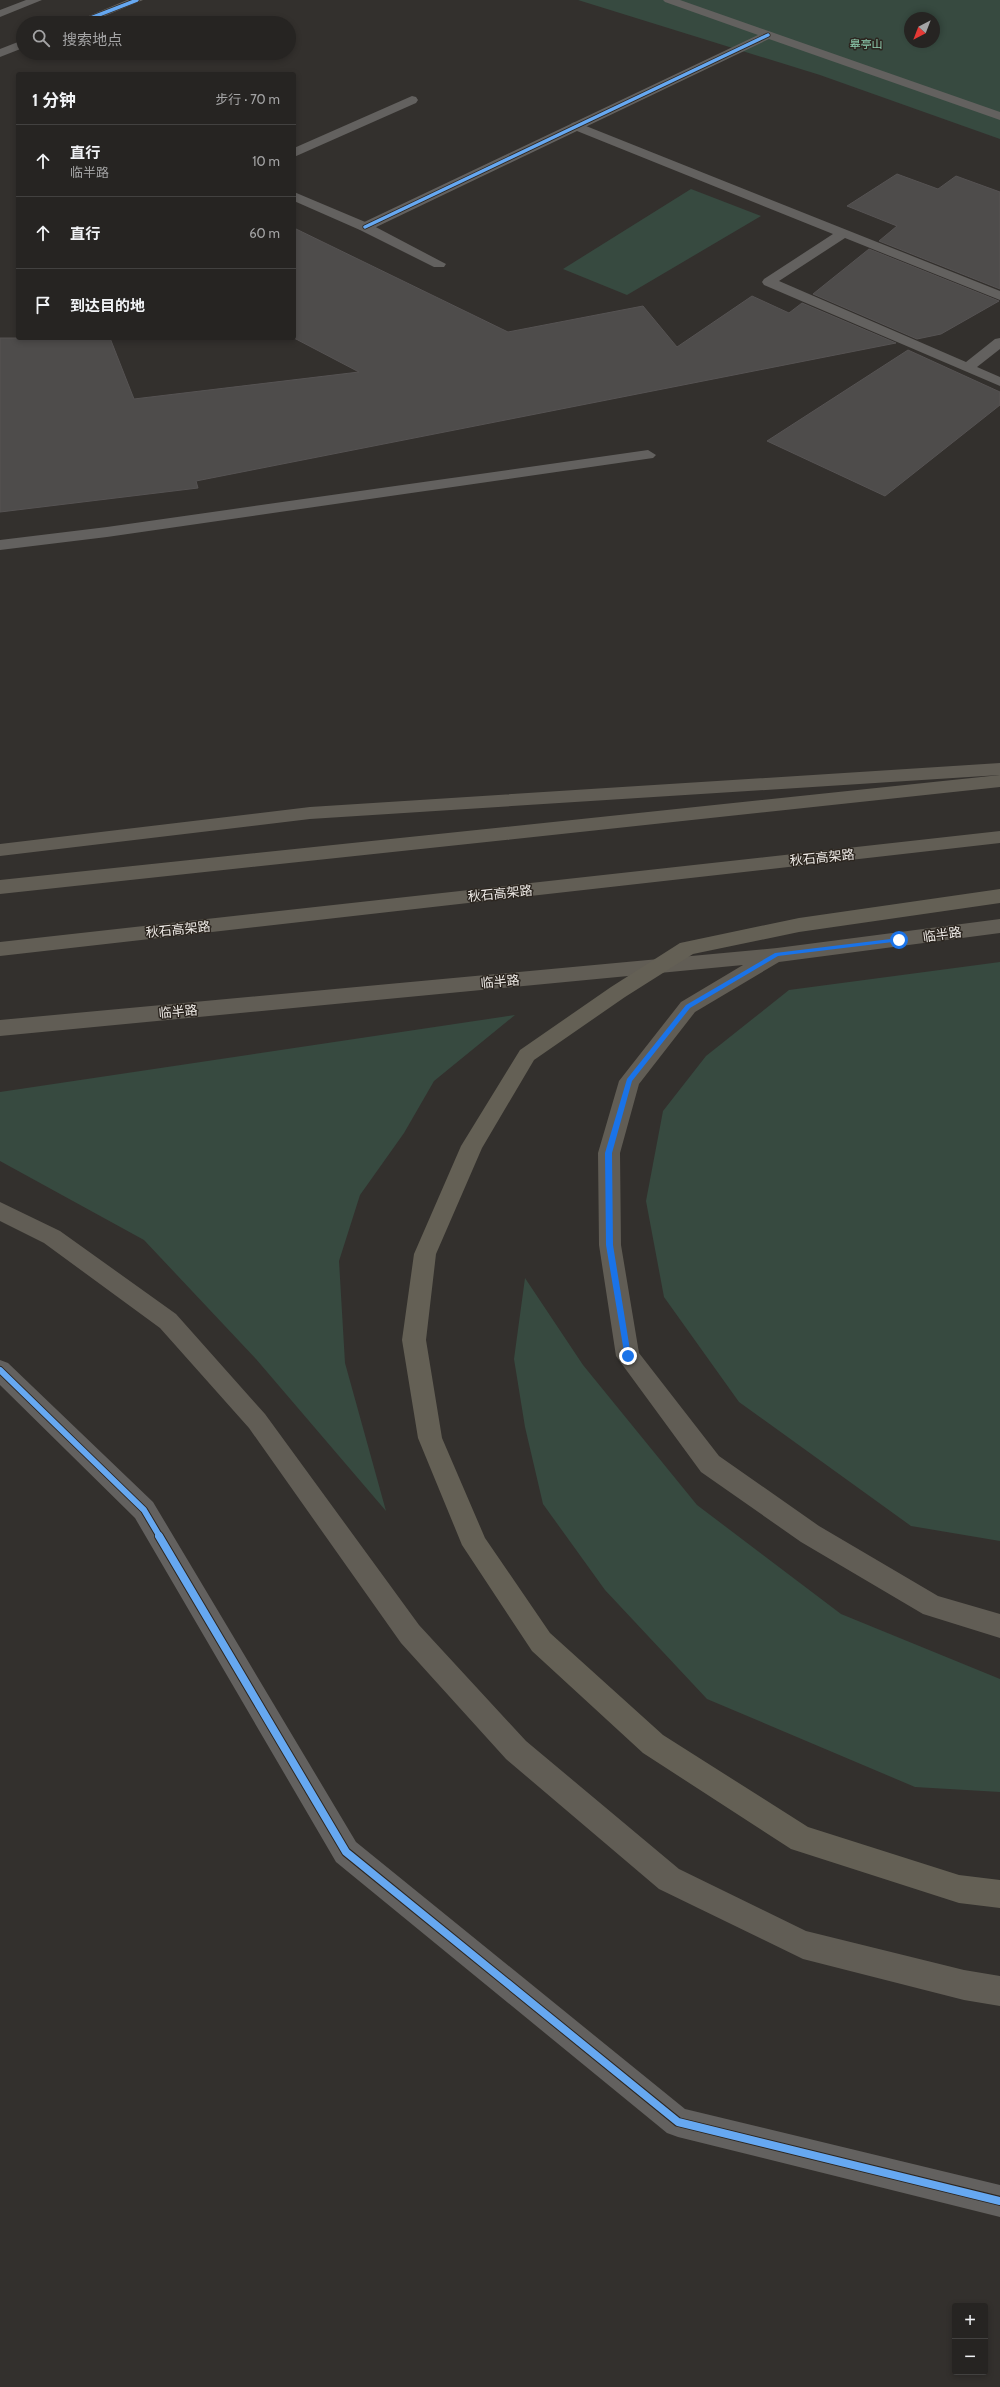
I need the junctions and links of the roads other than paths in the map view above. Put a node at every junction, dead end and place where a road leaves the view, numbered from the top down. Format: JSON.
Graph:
{"nodes":[{"id":1,"x":36,"y":0,"type":"edge"},
{"id":2,"x":137,"y":0,"type":"edge"},
{"id":3,"x":669,"y":0,"type":"edge"},
{"id":4,"x":0,"y":14,"type":"edge"},
{"id":5,"x":96,"y":16,"type":"edge"},
{"id":6,"x":768,"y":35,"type":"junction"},
{"id":7,"x":16,"y":47,"type":"edge"},
{"id":8,"x":0,"y":53,"type":"edge"},
{"id":9,"x":412,"y":100,"type":"dead end"},
{"id":10,"x":1000,"y":116,"type":"edge"},
{"id":11,"x":576,"y":126,"type":"junction"},
{"id":12,"x":296,"y":152,"type":"edge"},
{"id":13,"x":296,"y":197,"type":"edge"},
{"id":14,"x":365,"y":227,"type":"junction"},
{"id":15,"x":844,"y":233,"type":"junction"},
{"id":16,"x":439,"y":264,"type":"dead end"},
{"id":17,"x":1000,"y":296,"type":"edge"},
{"id":18,"x":1000,"y":342,"type":"edge"},
{"id":19,"x":968,"y":368,"type":"junction"},
{"id":20,"x":1000,"y":382,"type":"edge"},
{"id":21,"x":648,"y":455,"type":"dead end"},
{"id":22,"x":0,"y":545,"type":"edge"},
{"id":23,"x":998,"y":772,"type":"edge"},
{"id":24,"x":1000,"y":837,"type":"edge"},
{"id":25,"x":0,"y":850,"type":"edge"},
{"id":26,"x":0,"y":887,"type":"edge"},
{"id":27,"x":1000,"y":896,"type":"edge"},
{"id":28,"x":1000,"y":926,"type":"edge"},
{"id":29,"x":0,"y":949,"type":"edge"},
{"id":30,"x":777,"y":954,"type":"junction"},
{"id":31,"x":0,"y":1028,"type":"edge"},
{"id":32,"x":0,"y":1211,"type":"edge"},
{"id":33,"x":0,"y":1370,"type":"edge"},
{"id":34,"x":1000,"y":1626,"type":"edge"},
{"id":35,"x":1000,"y":1894,"type":"edge"},
{"id":36,"x":1000,"y":1991,"type":"edge"},
{"id":37,"x":1000,"y":2201,"type":"edge"}],
"edges":[{"from":1,"to":4,"type":"street"},
{"from":2,"to":5,"type":"street"},
{"from":3,"to":6,"type":"street"},
{"from":6,"to":10,"type":"street"},
{"from":6,"to":11,"type":"street"},
{"from":7,"to":8,"type":"street"},
{"from":9,"to":12,"type":"street"},
{"from":11,"to":14,"type":"street"},
{"from":11,"to":15,"type":"street"},
{"from":13,"to":14,"type":"street"},
{"from":14,"to":16,"type":"street"},
{"from":15,"to":17,"type":"street"},
{"from":15,"to":19,"type":"street"},
{"from":18,"to":19,"type":"street"},
{"from":19,"to":20,"type":"street"},
{"from":21,"to":22,"type":"street"},
{"from":23,"to":25,"type":"main road"},
{"from":23,"to":26,"type":"highway"},
{"from":24,"to":29,"type":"highway","name":"秋石高架路"},
{"from":27,"to":35,"type":"highway"},
{"from":28,"to":30,"type":"main road","name":"临半路"},
{"from":30,"to":31,"type":"main road","name":"临半路"},
{"from":30,"to":34,"type":"main road"},
{"from":32,"to":36,"type":"main road"},
{"from":33,"to":37,"type":"street"}]}
